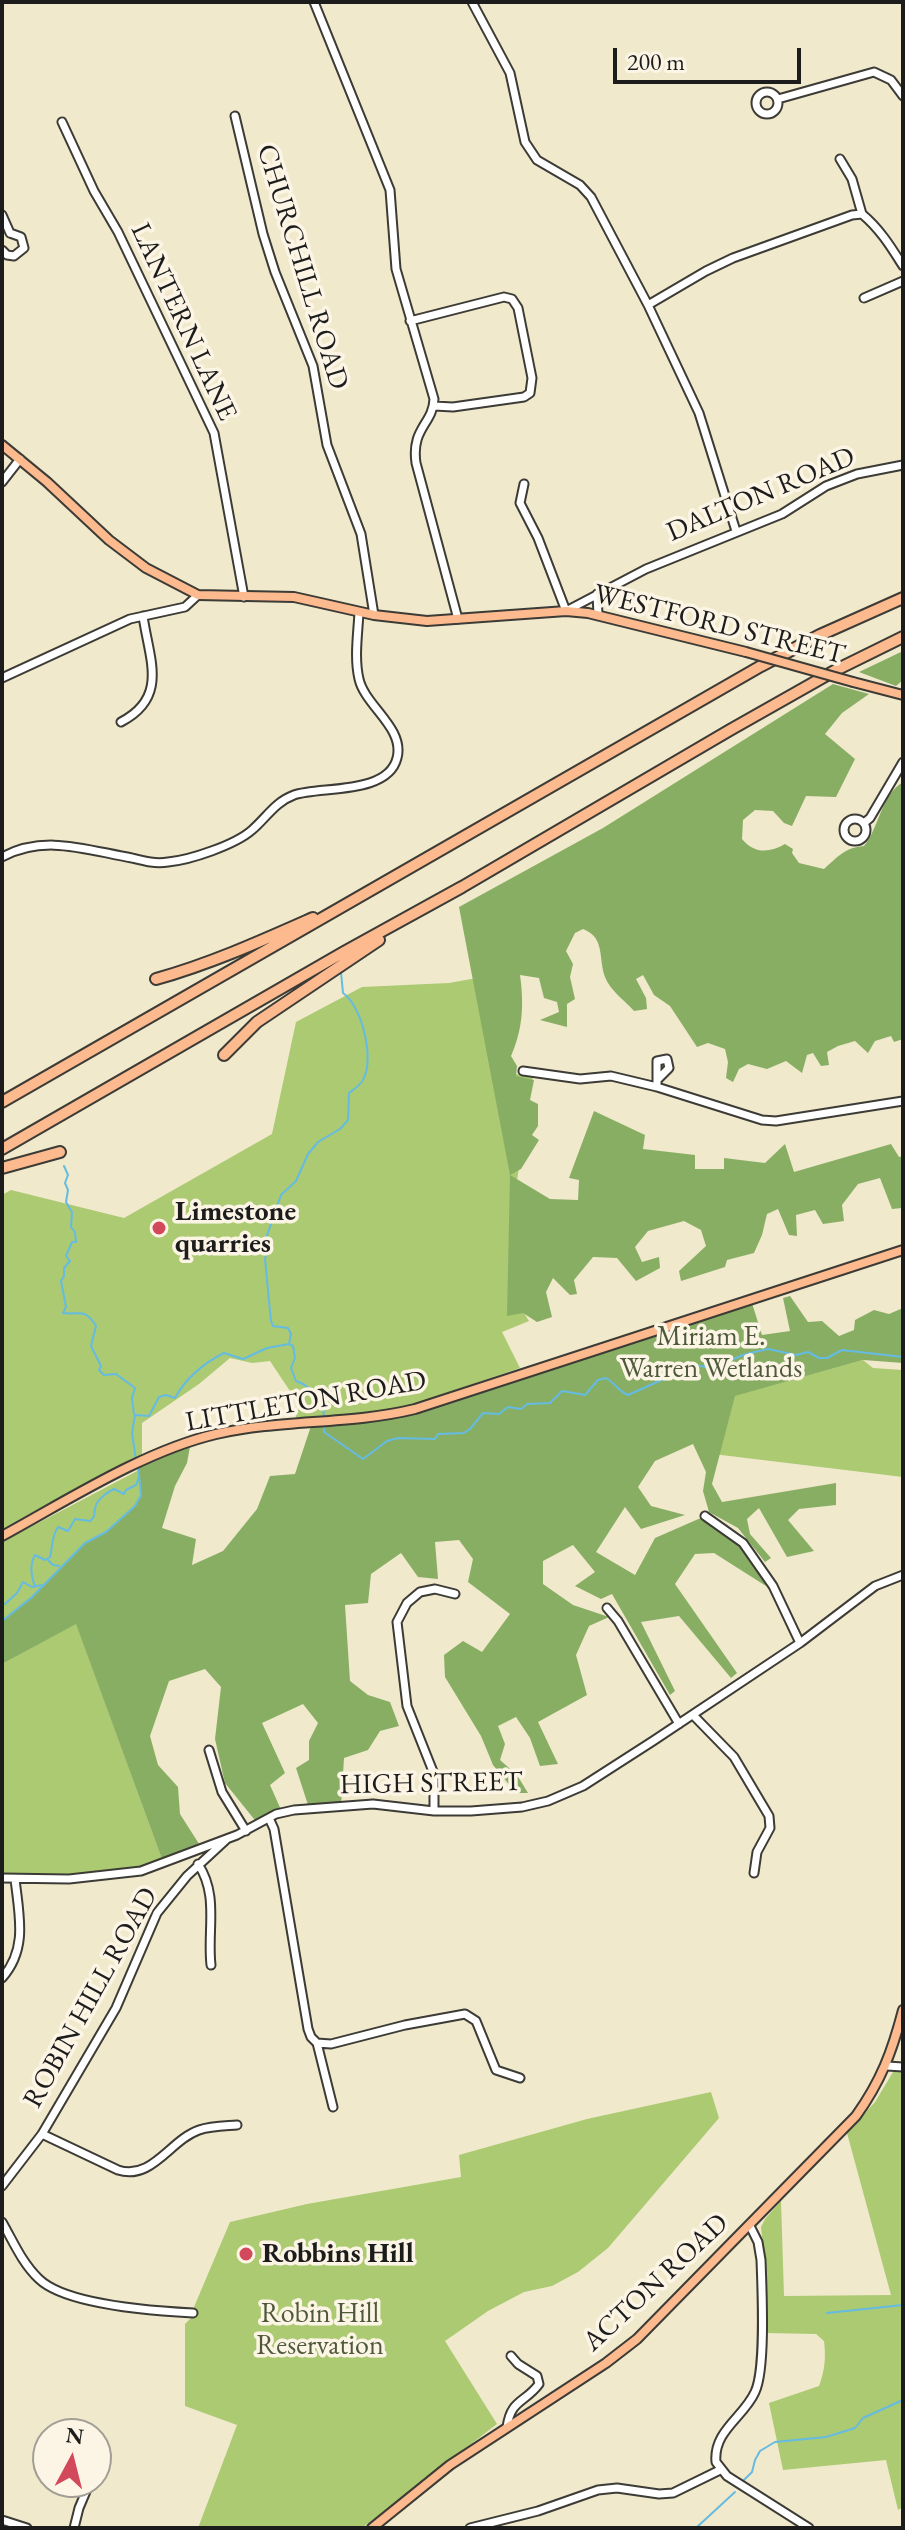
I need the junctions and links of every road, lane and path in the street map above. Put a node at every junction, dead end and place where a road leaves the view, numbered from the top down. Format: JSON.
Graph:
{"nodes":[{"id":1,"x":314,"y":2,"type":"edge"},
{"id":2,"x":472,"y":2,"type":"edge"},
{"id":3,"x":903,"y":96,"type":"edge"},
{"id":4,"x":778,"y":99,"type":"dead end"},
{"id":5,"x":235,"y":116,"type":"dead end"},
{"id":6,"x":62,"y":122,"type":"dead end"},
{"id":7,"x":840,"y":159,"type":"dead end"},
{"id":8,"x":862,"y":214,"type":"junction"},
{"id":9,"x":2,"y":215,"type":"edge"},
{"id":10,"x":10,"y":233,"type":"junction"},
{"id":11,"x":2,"y":239,"type":"edge"},
{"id":12,"x":2,"y":250,"type":"edge"},
{"id":13,"x":903,"y":266,"type":"edge"},
{"id":14,"x":903,"y":281,"type":"edge"},
{"id":15,"x":864,"y":298,"type":"dead end"},
{"id":16,"x":648,"y":305,"type":"junction"},
{"id":17,"x":410,"y":321,"type":"junction"},
{"id":18,"x":434,"y":406,"type":"junction"},
{"id":19,"x":2,"y":445,"type":"edge"},
{"id":20,"x":20,"y":459,"type":"junction"},
{"id":21,"x":903,"y":465,"type":"edge"},
{"id":22,"x":2,"y":482,"type":"edge"},
{"id":23,"x":524,"y":484,"type":"dead end"},
{"id":24,"x":736,"y":531,"type":"junction"},
{"id":25,"x":597,"y":594,"type":"junction"},
{"id":26,"x":198,"y":595,"type":"junction"},
{"id":27,"x":244,"y":597,"type":"junction"},
{"id":28,"x":900,"y":599,"type":"edge"},
{"id":29,"x":566,"y":611,"type":"junction"},
{"id":30,"x":359,"y":612,"type":"junction"},
{"id":31,"x":374,"y":615,"type":"junction"},
{"id":32,"x":598,"y":615,"type":"junction"},
{"id":33,"x":143,"y":616,"type":"junction"},
{"id":34,"x":458,"y":619,"type":"junction"},
{"id":35,"x":900,"y":638,"type":"edge"},
{"id":36,"x":2,"y":678,"type":"edge"},
{"id":37,"x":903,"y":695,"type":"edge"},
{"id":38,"x":121,"y":722,"type":"dead end"},
{"id":39,"x":903,"y":762,"type":"edge"},
{"id":40,"x":864,"y":823,"type":"dead end"},
{"id":41,"x":2,"y":857,"type":"edge"},
{"id":42,"x":362,"y":896,"type":"junction"},
{"id":43,"x":442,"y":899,"type":"junction"},
{"id":44,"x":156,"y":979,"type":"dead end"},
{"id":45,"x":224,"y":1055,"type":"dead end"},
{"id":46,"x":523,"y":1071,"type":"dead end"},
{"id":47,"x":903,"y":1101,"type":"edge"},
{"id":48,"x":2,"y":1102,"type":"edge"},
{"id":49,"x":2,"y":1149,"type":"edge"},
{"id":50,"x":60,"y":1152,"type":"dead end"},
{"id":51,"x":2,"y":1168,"type":"edge"},
{"id":52,"x":903,"y":1250,"type":"edge"},
{"id":53,"x":705,"y":1516,"type":"dead end"},
{"id":54,"x":2,"y":1536,"type":"edge"},
{"id":55,"x":903,"y":1575,"type":"edge"},
{"id":56,"x":455,"y":1594,"type":"dead end"},
{"id":57,"x":607,"y":1608,"type":"dead end"},
{"id":58,"x":800,"y":1643,"type":"junction"},
{"id":59,"x":693,"y":1715,"type":"junction"},
{"id":60,"x":679,"y":1724,"type":"junction"},
{"id":61,"x":209,"y":1750,"type":"dead end"},
{"id":62,"x":434,"y":1811,"type":"junction"},
{"id":63,"x":269,"y":1818,"type":"junction"},
{"id":64,"x":246,"y":1831,"type":"junction"},
{"id":65,"x":227,"y":1839,"type":"junction"},
{"id":66,"x":198,"y":1864,"type":"junction"},
{"id":67,"x":754,"y":1873,"type":"dead end"},
{"id":68,"x":2,"y":1878,"type":"edge"},
{"id":69,"x":15,"y":1879,"type":"junction"},
{"id":70,"x":211,"y":1965,"type":"dead end"},
{"id":71,"x":2,"y":1978,"type":"edge"},
{"id":72,"x":903,"y":2010,"type":"edge"},
{"id":73,"x":317,"y":2043,"type":"junction"},
{"id":74,"x":887,"y":2066,"type":"junction"},
{"id":75,"x":903,"y":2067,"type":"edge"},
{"id":76,"x":520,"y":2078,"type":"dead end"},
{"id":77,"x":333,"y":2107,"type":"dead end"},
{"id":78,"x":237,"y":2125,"type":"dead end"},
{"id":79,"x":42,"y":2134,"type":"junction"},
{"id":80,"x":2,"y":2186,"type":"edge"},
{"id":81,"x":2,"y":2222,"type":"edge"},
{"id":82,"x":750,"y":2226,"type":"junction"},
{"id":83,"x":193,"y":2313,"type":"dead end"},
{"id":84,"x":511,"y":2356,"type":"dead end"},
{"id":85,"x":507,"y":2427,"type":"junction"},
{"id":86,"x":720,"y":2470,"type":"junction"},
{"id":87,"x":83,"y":2498,"type":"edge"},
{"id":88,"x":2,"y":2520,"type":"edge"},
{"id":89,"x":27,"y":2528,"type":"edge"},
{"id":90,"x":74,"y":2528,"type":"edge"},
{"id":91,"x":372,"y":2528,"type":"edge"},
{"id":92,"x":470,"y":2528,"type":"edge"},
{"id":93,"x":809,"y":2528,"type":"edge"}],
"edges":[{"from":1,"to":17,"type":"street"},
{"from":2,"to":16,"type":"street"},
{"from":3,"to":4,"type":"street"},
{"from":5,"to":31,"type":"street","name":"CHURCHILL ROAD"},
{"from":6,"to":27,"type":"street","name":"LANTERN LANE"},
{"from":7,"to":8,"type":"street"},
{"from":8,"to":13,"type":"street"},
{"from":8,"to":16,"type":"street"},
{"from":9,"to":10,"type":"street"},
{"from":10,"to":11,"type":"street"},
{"from":10,"to":12,"type":"street"},
{"from":14,"to":15,"type":"street"},
{"from":16,"to":24,"type":"street"},
{"from":17,"to":18,"type":"street"},
{"from":17,"to":18,"type":"street"},
{"from":18,"to":34,"type":"street"},
{"from":19,"to":20,"type":"main road","name":"WESTFORD STREET"},
{"from":20,"to":22,"type":"street"},
{"from":20,"to":26,"type":"main road","name":"WESTFORD STREET"},
{"from":21,"to":24,"type":"street","name":"DALTON ROAD"},
{"from":23,"to":29,"type":"street"},
{"from":24,"to":25,"type":"street","name":"DALTON ROAD"},
{"from":25,"to":29,"type":"street","name":"DALTON ROAD"},
{"from":25,"to":32,"type":"street"},
{"from":26,"to":27,"type":"main road","name":"WESTFORD STREET"},
{"from":26,"to":33,"type":"street"},
{"from":27,"to":30,"type":"main road","name":"WESTFORD STREET"},
{"from":28,"to":42,"type":"highway"},
{"from":29,"to":32,"type":"main road","name":"WESTFORD STREET"},
{"from":29,"to":34,"type":"main road","name":"WESTFORD STREET"},
{"from":30,"to":31,"type":"main road","name":"WESTFORD STREET"},
{"from":30,"to":41,"type":"street"},
{"from":31,"to":34,"type":"main road","name":"WESTFORD STREET"},
{"from":32,"to":37,"type":"main road","name":"WESTFORD STREET","bridge":true},
{"from":33,"to":36,"type":"street"},
{"from":33,"to":38,"type":"street"},
{"from":35,"to":43,"type":"highway"},
{"from":39,"to":40,"type":"street"},
{"from":42,"to":44,"type":"highway"},
{"from":42,"to":48,"type":"highway"},
{"from":43,"to":45,"type":"highway"},
{"from":43,"to":49,"type":"highway"},
{"from":46,"to":47,"type":"street"},
{"from":50,"to":51,"type":"highway"},
{"from":52,"to":54,"type":"main road","name":"LITTLETON ROAD"},
{"from":53,"to":58,"type":"street"},
{"from":55,"to":58,"type":"street","name":"HIGH STREET"},
{"from":56,"to":62,"type":"street"},
{"from":57,"to":60,"type":"street"},
{"from":58,"to":59,"type":"street","name":"HIGH STREET"},
{"from":59,"to":60,"type":"street","name":"HIGH STREET"},
{"from":59,"to":67,"type":"street"},
{"from":60,"to":62,"type":"street","name":"HIGH STREET"},
{"from":61,"to":64,"type":"street"},
{"from":62,"to":63,"type":"street","name":"HIGH STREET"},
{"from":63,"to":64,"type":"street","name":"HIGH STREET"},
{"from":63,"to":73,"type":"street"},
{"from":64,"to":65,"type":"street","name":"HIGH STREET"},
{"from":65,"to":66,"type":"street","name":"ROBIN HILL ROAD"},
{"from":65,"to":69,"type":"street","name":"HIGH STREET"},
{"from":66,"to":70,"type":"street"},
{"from":66,"to":79,"type":"street","name":"ROBIN HILL ROAD"},
{"from":68,"to":69,"type":"street","name":"HIGH STREET"},
{"from":69,"to":71,"type":"street"},
{"from":72,"to":74,"type":"main road","name":"ACTON ROAD"},
{"from":73,"to":76,"type":"street"},
{"from":73,"to":77,"type":"street"},
{"from":74,"to":75,"type":"street"},
{"from":74,"to":82,"type":"main road","name":"ACTON ROAD"},
{"from":78,"to":79,"type":"street"},
{"from":79,"to":80,"type":"street","name":"ROBIN HILL ROAD"},
{"from":81,"to":83,"type":"street"},
{"from":82,"to":85,"type":"main road","name":"ACTON ROAD"},
{"from":82,"to":86,"type":"street"},
{"from":84,"to":85,"type":"street"},
{"from":85,"to":91,"type":"main road","name":"ACTON ROAD"},
{"from":86,"to":92,"type":"street"},
{"from":86,"to":93,"type":"street"},
{"from":87,"to":90,"type":"street"},
{"from":88,"to":89,"type":"street"}]}
